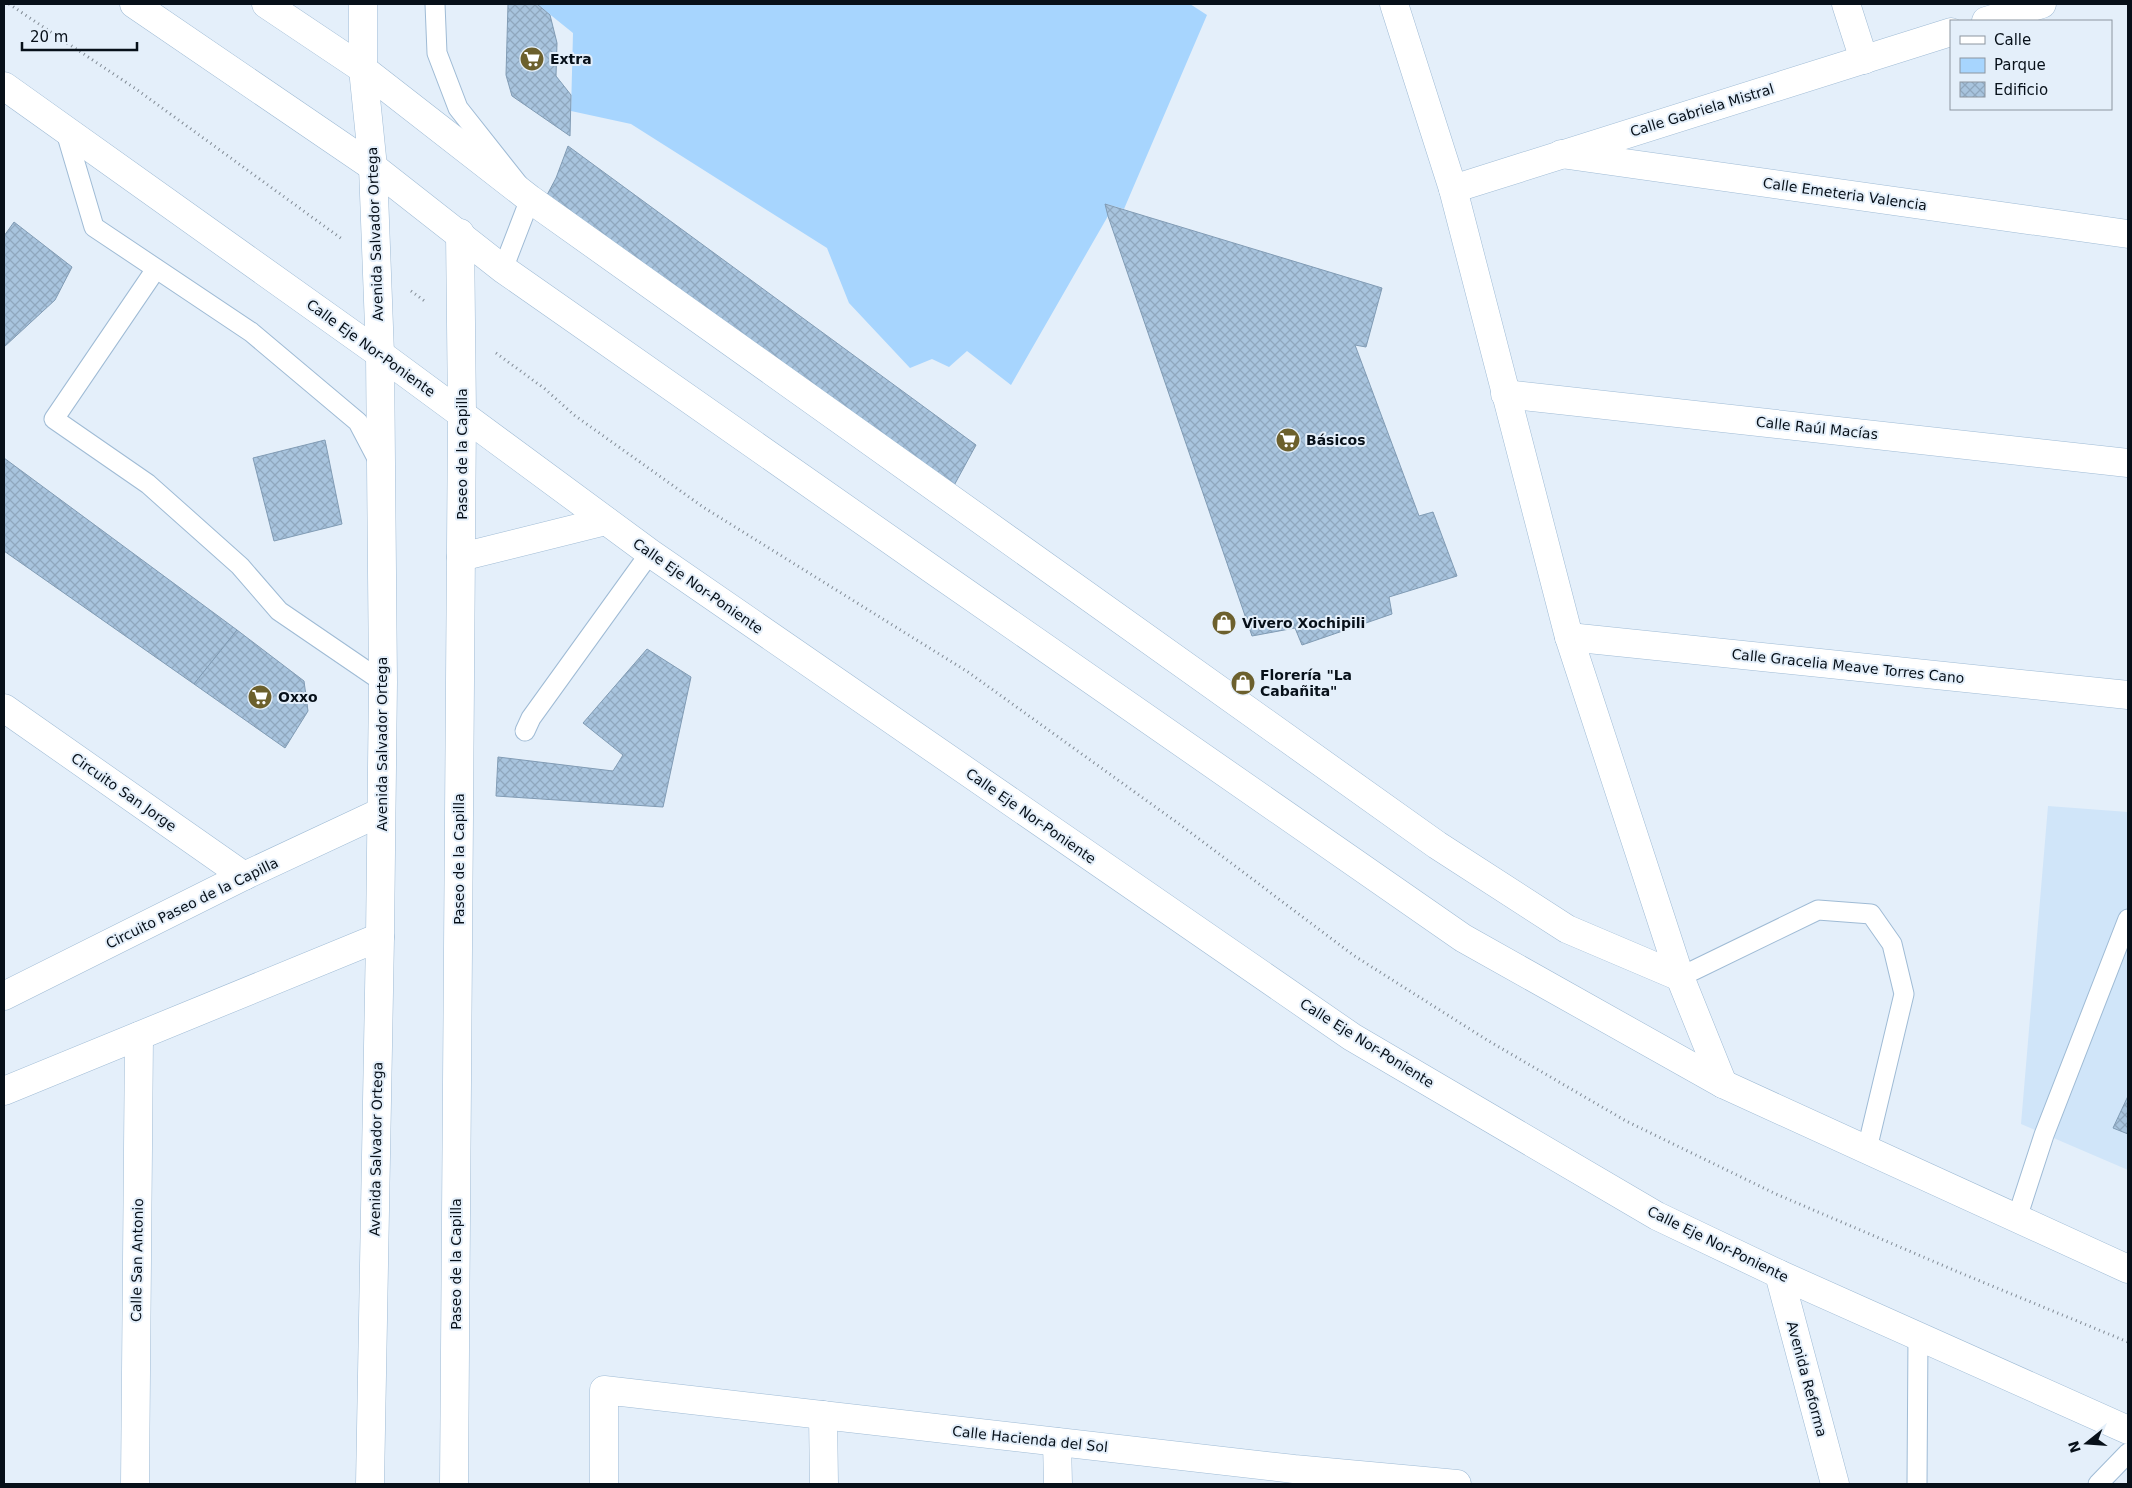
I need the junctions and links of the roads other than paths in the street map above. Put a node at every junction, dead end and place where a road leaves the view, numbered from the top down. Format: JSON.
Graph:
{"nodes":[{"id":1,"x":134,"y":4,"type":"edge"},
{"id":2,"x":266,"y":4,"type":"edge"},
{"id":3,"x":364,"y":4,"type":"edge"},
{"id":4,"x":435,"y":4,"type":"edge"},
{"id":5,"x":1394,"y":4,"type":"edge"},
{"id":6,"x":1846,"y":4,"type":"edge"},
{"id":7,"x":2042,"y":4,"type":"edge"},
{"id":8,"x":1989,"y":20,"type":"edge"},
{"id":9,"x":1950,"y":32,"type":"edge"},
{"id":10,"x":1864,"y":60,"type":"junction"},
{"id":11,"x":364,"y":69,"type":"junction"},
{"id":12,"x":4,"y":86,"type":"edge"},
{"id":13,"x":65,"y":129,"type":"junction"},
{"id":14,"x":1561,"y":154,"type":"junction"},
{"id":15,"x":373,"y":167,"type":"junction"},
{"id":16,"x":1453,"y":189,"type":"junction"},
{"id":17,"x":530,"y":198,"type":"junction"},
{"id":18,"x":460,"y":233,"type":"junction"},
{"id":19,"x":2128,"y":234,"type":"edge"},
{"id":20,"x":503,"y":268,"type":"junction"},
{"id":21,"x":156,"y":269,"type":"junction"},
{"id":22,"x":380,"y":354,"type":"junction"},
{"id":23,"x":1506,"y":394,"type":"junction"},
{"id":24,"x":462,"y":414,"type":"junction"},
{"id":25,"x":2128,"y":463,"type":"edge"},
{"id":26,"x":381,"y":465,"type":"junction"},
{"id":27,"x":606,"y":521,"type":"junction"},
{"id":28,"x":650,"y":553,"type":"junction"},
{"id":29,"x":461,"y":557,"type":"junction"},
{"id":30,"x":1569,"y":637,"type":"junction"},
{"id":31,"x":383,"y":682,"type":"junction"},
{"id":32,"x":2128,"y":695,"type":"edge"},
{"id":33,"x":4,"y":708,"type":"edge"},
{"id":34,"x":525,"y":731,"type":"dead end"},
{"id":35,"x":381,"y":812,"type":"junction"},
{"id":36,"x":244,"y":876,"type":"junction"},
{"id":37,"x":2128,"y":919,"type":"edge"},
{"id":38,"x":380,"y":937,"type":"junction"},
{"id":39,"x":1680,"y":977,"type":"junction"},
{"id":40,"x":4,"y":996,"type":"edge"},
{"id":41,"x":139,"y":1036,"type":"junction"},
{"id":42,"x":1723,"y":1084,"type":"junction"},
{"id":43,"x":4,"y":1091,"type":"edge"},
{"id":44,"x":1867,"y":1150,"type":"junction"},
{"id":45,"x":2017,"y":1218,"type":"junction"},
{"id":46,"x":2128,"y":1269,"type":"edge"},
{"id":47,"x":1779,"y":1274,"type":"junction"},
{"id":48,"x":1918,"y":1336,"type":"junction"},
{"id":49,"x":823,"y":1415,"type":"junction"},
{"id":50,"x":2128,"y":1430,"type":"edge"},
{"id":51,"x":1057,"y":1442,"type":"junction"},
{"id":52,"x":2128,"y":1453,"type":"edge"},
{"id":53,"x":1294,"y":1476,"type":"edge"},
{"id":54,"x":135,"y":1484,"type":"edge"},
{"id":55,"x":370,"y":1484,"type":"edge"},
{"id":56,"x":454,"y":1484,"type":"edge"},
{"id":57,"x":604,"y":1484,"type":"edge"},
{"id":58,"x":824,"y":1484,"type":"edge"},
{"id":59,"x":1058,"y":1484,"type":"edge"},
{"id":60,"x":1457,"y":1484,"type":"edge"},
{"id":61,"x":1835,"y":1484,"type":"edge"},
{"id":62,"x":1918,"y":1484,"type":"edge"},
{"id":63,"x":2098,"y":1484,"type":"edge"}],
"edges":[{"from":1,"to":15,"type":"street"},
{"from":2,"to":11,"type":"street"},
{"from":3,"to":11,"type":"street","name":"Avenida Salvador Ortega"},
{"from":4,"to":17,"type":"lane"},
{"from":5,"to":16,"type":"street"},
{"from":6,"to":10,"type":"street"},
{"from":7,"to":8,"type":"street"},
{"from":9,"to":10,"type":"street","name":"Calle Gabriela Mistral"},
{"from":10,"to":14,"type":"street","name":"Calle Gabriela Mistral"},
{"from":11,"to":15,"type":"street","name":"Avenida Salvador Ortega"},
{"from":11,"to":17,"type":"street"},
{"from":12,"to":13,"type":"street","name":"Calle Eje Nor-Poniente"},
{"from":13,"to":21,"type":"lane"},
{"from":13,"to":22,"type":"street","name":"Calle Eje Nor-Poniente"},
{"from":14,"to":16,"type":"street","name":"Calle Gabriela Mistral"},
{"from":14,"to":19,"type":"street","name":"Calle Emeteria Valencia"},
{"from":15,"to":18,"type":"street"},
{"from":15,"to":22,"type":"street","name":"Avenida Salvador Ortega"},
{"from":16,"to":23,"type":"street"},
{"from":17,"to":20,"type":"lane"},
{"from":17,"to":39,"type":"street"},
{"from":18,"to":20,"type":"street"},
{"from":18,"to":24,"type":"street","name":"Paseo de la Capilla"},
{"from":20,"to":42,"type":"street"},
{"from":21,"to":26,"type":"lane"},
{"from":21,"to":31,"type":"lane"},
{"from":22,"to":24,"type":"street","name":"Calle Eje Nor-Poniente"},
{"from":22,"to":26,"type":"street","name":"Avenida Salvador Ortega"},
{"from":23,"to":25,"type":"street","name":"Calle Raúl Macías"},
{"from":23,"to":30,"type":"street"},
{"from":24,"to":27,"type":"street","name":"Calle Eje Nor-Poniente"},
{"from":24,"to":29,"type":"street","name":"Paseo de la Capilla"},
{"from":26,"to":31,"type":"street","name":"Avenida Salvador Ortega"},
{"from":27,"to":28,"type":"street","name":"Calle Eje Nor-Poniente"},
{"from":27,"to":29,"type":"street"},
{"from":28,"to":34,"type":"lane"},
{"from":28,"to":47,"type":"street","name":"Calle Eje Nor-Poniente"},
{"from":29,"to":56,"type":"street","name":"Paseo de la Capilla"},
{"from":30,"to":32,"type":"street","name":"Calle Gracelia Meave Torres Cano"},
{"from":30,"to":39,"type":"street"},
{"from":31,"to":35,"type":"street","name":"Avenida Salvador Ortega"},
{"from":33,"to":36,"type":"street","name":"Circuito San Jorge"},
{"from":35,"to":36,"type":"street","name":"Circuito Paseo de la Capilla"},
{"from":35,"to":38,"type":"street","name":"Avenida Salvador Ortega"},
{"from":36,"to":40,"type":"street","name":"Circuito Paseo de la Capilla"},
{"from":37,"to":45,"type":"lane"},
{"from":38,"to":41,"type":"street"},
{"from":38,"to":55,"type":"street","name":"Avenida Salvador Ortega"},
{"from":39,"to":42,"type":"street"},
{"from":39,"to":44,"type":"lane"},
{"from":41,"to":43,"type":"street"},
{"from":41,"to":54,"type":"street","name":"Calle San Antonio"},
{"from":42,"to":44,"type":"street"},
{"from":44,"to":45,"type":"street"},
{"from":45,"to":46,"type":"street"},
{"from":47,"to":48,"type":"street","name":"Calle Eje Nor-Poniente"},
{"from":47,"to":61,"type":"street","name":"Avenida Reforma"},
{"from":48,"to":50,"type":"street","name":"Calle Eje Nor-Poniente"},
{"from":48,"to":62,"type":"lane"},
{"from":49,"to":51,"type":"street","name":"Calle Hacienda del Sol"},
{"from":49,"to":57,"type":"street","name":"Calle Hacienda del Sol"},
{"from":49,"to":58,"type":"street"},
{"from":51,"to":53,"type":"street","name":"Calle Hacienda del Sol"},
{"from":51,"to":59,"type":"street"},
{"from":52,"to":63,"type":"lane"},
{"from":53,"to":60,"type":"street","name":"Calle Hacienda del Sol"}]}
